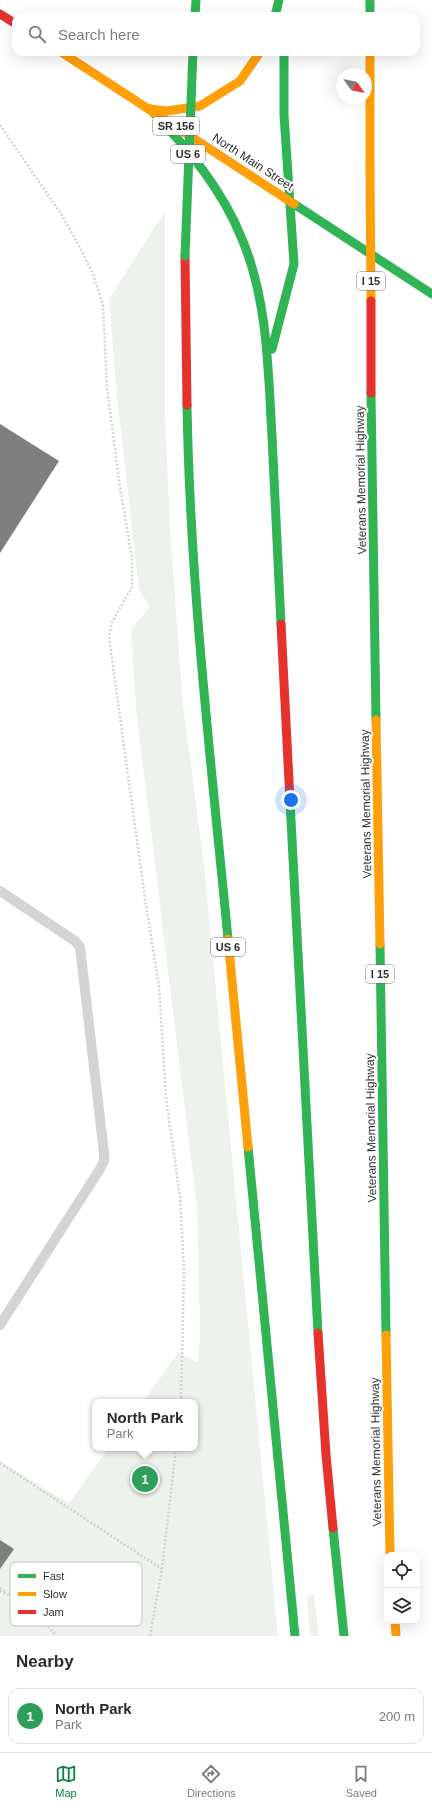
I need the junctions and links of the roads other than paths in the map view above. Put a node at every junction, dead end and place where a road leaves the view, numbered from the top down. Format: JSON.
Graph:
{"nodes":[{"id":1,"x":279,"y":0,"type":"edge"},
{"id":2,"x":285,"y":0,"type":"edge"},
{"id":3,"x":370,"y":0,"type":"edge"},
{"id":4,"x":196,"y":1,"type":"edge"},
{"id":5,"x":195,"y":12,"type":"edge"},
{"id":6,"x":276,"y":12,"type":"edge"},
{"id":7,"x":285,"y":12,"type":"edge"},
{"id":8,"x":370,"y":12,"type":"edge"},
{"id":9,"x":0,"y":14,"type":"edge"},
{"id":10,"x":12,"y":22,"type":"edge"},
{"id":11,"x":67,"y":56,"type":"edge"},
{"id":12,"x":193,"y":56,"type":"edge"},
{"id":13,"x":257,"y":56,"type":"edge"},
{"id":14,"x":284,"y":56,"type":"edge"},
{"id":15,"x":370,"y":56,"type":"edge"},
{"id":16,"x":150,"y":109,"type":"junction"},
{"id":17,"x":290,"y":200,"type":"junction"},
{"id":18,"x":432,"y":294,"type":"edge"},
{"id":19,"x":268,"y":365,"type":"junction"},
{"id":20,"x":0,"y":891,"type":"edge"},
{"id":21,"x":0,"y":1325,"type":"edge"},
{"id":22,"x":390,"y":1552,"type":"edge"},
{"id":23,"x":395,"y":1624,"type":"edge"},
{"id":24,"x":295,"y":1636,"type":"edge"},
{"id":25,"x":344,"y":1636,"type":"edge"},
{"id":26,"x":396,"y":1636,"type":"edge"}],
"edges":[{"from":1,"to":6,"type":"main road"},
{"from":2,"to":7,"type":"main road"},
{"from":3,"to":8,"type":"main road"},
{"from":4,"to":5,"type":"main road"},
{"from":9,"to":10,"type":"main road"},
{"from":11,"to":16,"type":"main road","name":"North Main Street","number":"SR 156"},
{"from":12,"to":24,"type":"main road","number":"US 6","bridge":true},
{"from":13,"to":16,"type":"main road"},
{"from":14,"to":17,"type":"main road"},
{"from":15,"to":22,"type":"main road","name":"Veterans Memorial Highway","number":"I 15","bridge":true},
{"from":16,"to":17,"type":"main road","name":"North Main Street","number":"SR 156"},
{"from":16,"to":19,"type":"main road"},
{"from":17,"to":18,"type":"main road","name":"North Main Street","number":"SR 156"},
{"from":17,"to":19,"type":"main road"},
{"from":19,"to":25,"type":"main road"},
{"from":20,"to":21,"type":"lane"},
{"from":23,"to":26,"type":"main road"}]}
